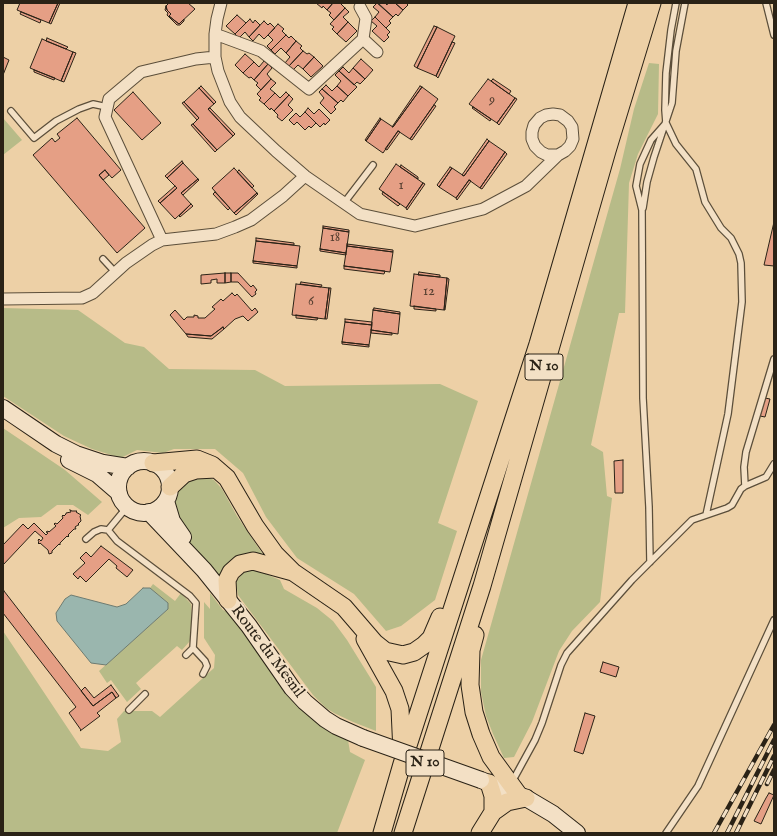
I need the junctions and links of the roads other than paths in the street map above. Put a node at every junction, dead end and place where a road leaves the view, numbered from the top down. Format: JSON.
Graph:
{"nodes":[{"id":1,"x":221,"y":3,"type":"edge"},
{"id":2,"x":637,"y":3,"type":"edge"},
{"id":3,"x":652,"y":3,"type":"edge"},
{"id":4,"x":676,"y":3,"type":"edge"},
{"id":5,"x":685,"y":3,"type":"edge"},
{"id":6,"x":766,"y":3,"type":"edge"},
{"id":7,"x":360,"y":4,"type":"edge"},
{"id":8,"x":215,"y":34,"type":"junction"},
{"id":9,"x":774,"y":35,"type":"edge"},
{"id":10,"x":363,"y":39,"type":"junction"},
{"id":11,"x":634,"y":41,"type":"junction"},
{"id":12,"x":377,"y":52,"type":"dead end"},
{"id":13,"x":215,"y":57,"type":"junction"},
{"id":14,"x":108,"y":103,"type":"junction"},
{"id":15,"x":11,"y":111,"type":"dead end"},
{"id":16,"x":666,"y":122,"type":"junction"},
{"id":17,"x":558,"y":155,"type":"dead end"},
{"id":18,"x":373,"y":165,"type":"dead end"},
{"id":19,"x":305,"y":176,"type":"junction"},
{"id":20,"x":344,"y":203,"type":"junction"},
{"id":21,"x":642,"y":210,"type":"junction"},
{"id":22,"x":162,"y":240,"type":"junction"},
{"id":23,"x":103,"y":259,"type":"dead end"},
{"id":24,"x":115,"y":272,"type":"junction"},
{"id":25,"x":3,"y":299,"type":"edge"},
{"id":26,"x":774,"y":359,"type":"edge"},
{"id":27,"x":3,"y":408,"type":"edge"},
{"id":28,"x":3,"y":418,"type":"edge"},
{"id":29,"x":153,"y":463,"type":"junction"},
{"id":30,"x":774,"y":464,"type":"edge"},
{"id":31,"x":128,"y":467,"type":"junction"},
{"id":32,"x":216,"y":469,"type":"junction"},
{"id":33,"x":745,"y":486,"type":"junction"},
{"id":34,"x":119,"y":493,"type":"junction"},
{"id":35,"x":168,"y":494,"type":"junction"},
{"id":36,"x":128,"y":507,"type":"junction"},
{"id":37,"x":149,"y":512,"type":"junction"},
{"id":38,"x":706,"y":515,"type":"junction"},
{"id":39,"x":108,"y":530,"type":"junction"},
{"id":40,"x":86,"y":539,"type":"dead end"},
{"id":41,"x":650,"y":562,"type":"junction"},
{"id":42,"x":204,"y":570,"type":"junction"},
{"id":43,"x":293,"y":572,"type":"junction"},
{"id":44,"x":482,"y":586,"type":"junction"},
{"id":45,"x":458,"y":594,"type":"junction"},
{"id":46,"x":228,"y":600,"type":"junction"},
{"id":47,"x":353,"y":618,"type":"junction"},
{"id":48,"x":774,"y":620,"type":"edge"},
{"id":49,"x":193,"y":648,"type":"junction"},
{"id":50,"x":186,"y":655,"type":"dead end"},
{"id":51,"x":203,"y":674,"type":"dead end"},
{"id":52,"x":145,"y":694,"type":"dead end"},
{"id":53,"x":129,"y":710,"type":"dead end"},
{"id":54,"x":402,"y":764,"type":"junction"},
{"id":55,"x":485,"y":781,"type":"junction"},
{"id":56,"x":518,"y":792,"type":"junction"},
{"id":57,"x":492,"y":812,"type":"junction"},
{"id":58,"x":382,"y":833,"type":"edge"},
{"id":59,"x":403,"y":833,"type":"edge"},
{"id":60,"x":480,"y":833,"type":"edge"},
{"id":61,"x":577,"y":833,"type":"edge"},
{"id":62,"x":666,"y":833,"type":"edge"}],
"edges":[{"from":1,"to":8,"type":"street"},
{"from":2,"to":11,"type":"main road","number":"N 10"},
{"from":3,"to":11,"type":"main road","number":"N 10"},
{"from":4,"to":16,"type":"lane"},
{"from":5,"to":16,"type":"lane"},
{"from":6,"to":9,"type":"lane"},
{"from":7,"to":10,"type":"street"},
{"from":8,"to":10,"type":"street"},
{"from":8,"to":13,"type":"street"},
{"from":10,"to":12,"type":"street"},
{"from":11,"to":44,"type":"main road","number":"N 10"},
{"from":11,"to":45,"type":"main road","number":"N 10"},
{"from":13,"to":14,"type":"street"},
{"from":13,"to":19,"type":"street"},
{"from":14,"to":15,"type":"lane"},
{"from":14,"to":22,"type":"street"},
{"from":16,"to":21,"type":"lane"},
{"from":16,"to":21,"type":"lane"},
{"from":16,"to":38,"type":"lane"},
{"from":17,"to":20,"type":"street"},
{"from":18,"to":20,"type":"lane"},
{"from":19,"to":20,"type":"street"},
{"from":19,"to":22,"type":"street"},
{"from":21,"to":41,"type":"lane"},
{"from":22,"to":24,"type":"street"},
{"from":23,"to":24,"type":"lane"},
{"from":24,"to":25,"type":"street"},
{"from":26,"to":33,"type":"lane"},
{"from":27,"to":31,"type":"street"},
{"from":28,"to":34,"type":"street"},
{"from":29,"to":31,"type":"street"},
{"from":29,"to":32,"type":"main road"},
{"from":29,"to":35,"type":"street"},
{"from":30,"to":33,"type":"lane"},
{"from":31,"to":34,"type":"street"},
{"from":32,"to":35,"type":"main road"},
{"from":32,"to":43,"type":"main road"},
{"from":33,"to":38,"type":"lane"},
{"from":34,"to":36,"type":"street"},
{"from":35,"to":37,"type":"street"},
{"from":35,"to":42,"type":"street","name":"Route du Mesnil"},
{"from":36,"to":37,"type":"street"},
{"from":36,"to":39,"type":"lane"},
{"from":37,"to":42,"type":"street","name":"Route du Mesnil"},
{"from":38,"to":41,"type":"lane"},
{"from":39,"to":40,"type":"lane"},
{"from":39,"to":49,"type":"lane"},
{"from":41,"to":56,"type":"lane"},
{"from":42,"to":46,"type":"street","name":"Route du Mesnil"},
{"from":43,"to":46,"type":"main road"},
{"from":43,"to":47,"type":"main road"},
{"from":44,"to":56,"type":"main road"},
{"from":44,"to":59,"type":"main road","number":"N 10"},
{"from":45,"to":47,"type":"main road"},
{"from":45,"to":54,"type":"main road","number":"N 10"},
{"from":46,"to":55,"type":"street","name":"Route du Mesnil","bridge":true},
{"from":47,"to":54,"type":"main road"},
{"from":48,"to":62,"type":"lane"},
{"from":49,"to":50,"type":"lane"},
{"from":49,"to":51,"type":"lane"},
{"from":52,"to":53,"type":"lane"},
{"from":54,"to":58,"type":"main road","number":"N 10"},
{"from":55,"to":56,"type":"street","name":"Route du Mesnil"},
{"from":55,"to":57,"type":"main road"},
{"from":56,"to":57,"type":"main road"},
{"from":56,"to":61,"type":"street","name":"Route du Mesnil"},
{"from":57,"to":60,"type":"main road"}]}
